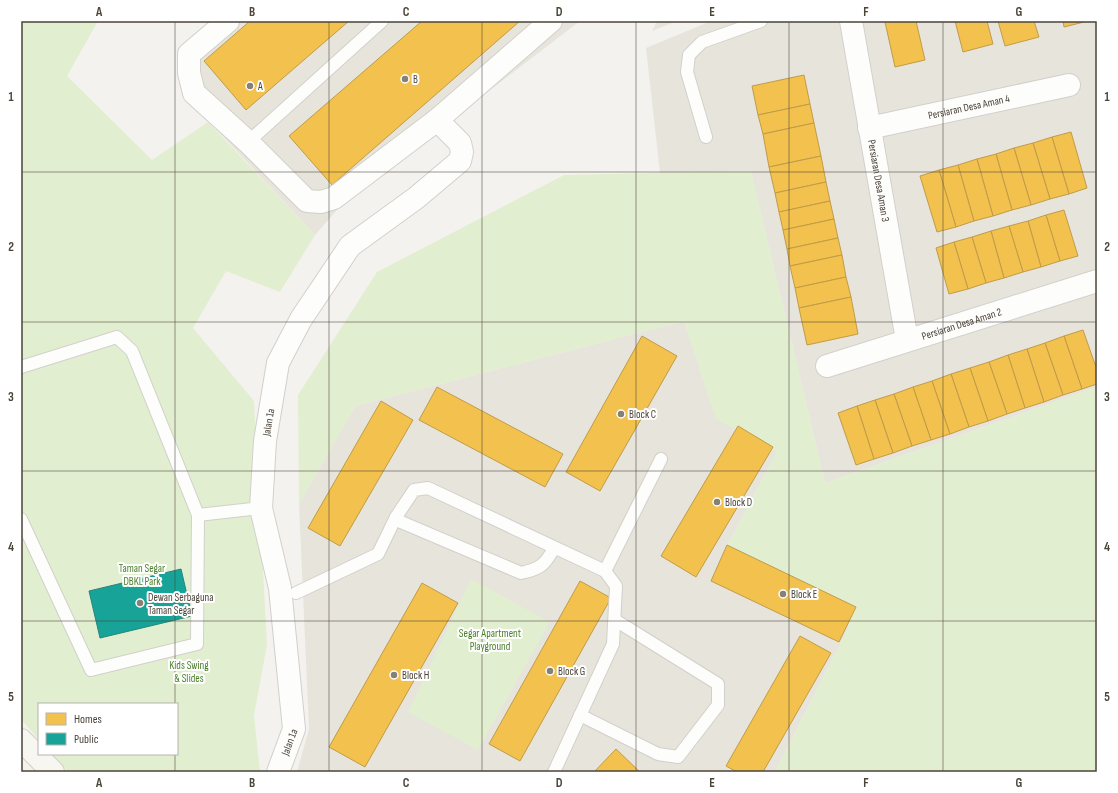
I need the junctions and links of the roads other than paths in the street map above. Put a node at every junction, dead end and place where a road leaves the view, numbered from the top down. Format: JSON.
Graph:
{"nodes":[{"id":1,"x":228,"y":21,"type":"edge"},
{"id":2,"x":382,"y":21,"type":"edge"},
{"id":3,"x":551,"y":21,"type":"edge"},
{"id":4,"x":761,"y":21,"type":"edge"},
{"id":5,"x":851,"y":21,"type":"edge"},
{"id":6,"x":1069,"y":85,"type":"dead end"},
{"id":7,"x":437,"y":120,"type":"junction"},
{"id":8,"x":869,"y":128,"type":"junction"},
{"id":9,"x":706,"y":137,"type":"dead end"},
{"id":10,"x":248,"y":142,"type":"junction"},
{"id":11,"x":1097,"y":281,"type":"edge"},
{"id":12,"x":907,"y":340,"type":"junction"},
{"id":13,"x":827,"y":366,"type":"dead end"},
{"id":14,"x":21,"y":368,"type":"edge"},
{"id":15,"x":661,"y":459,"type":"dead end"},
{"id":16,"x":261,"y":508,"type":"junction"},
{"id":17,"x":198,"y":515,"type":"junction"},
{"id":18,"x":396,"y":517,"type":"junction"},
{"id":19,"x":21,"y":519,"type":"edge"},
{"id":20,"x":554,"y":548,"type":"junction"},
{"id":21,"x":605,"y":572,"type":"junction"},
{"id":22,"x":296,"y":593,"type":"dead end"},
{"id":23,"x":614,"y":620,"type":"junction"},
{"id":24,"x":580,"y":715,"type":"junction"},
{"id":25,"x":21,"y":740,"type":"edge"},
{"id":26,"x":53,"y":772,"type":"edge"},
{"id":27,"x":278,"y":772,"type":"edge"},
{"id":28,"x":554,"y":772,"type":"edge"}],
"edges":[{"from":1,"to":10,"type":"street"},
{"from":2,"to":10,"type":"lane"},
{"from":3,"to":7,"type":"street"},
{"from":4,"to":9,"type":"lane"},
{"from":5,"to":8,"type":"street","name":"Persiaran Desa Aman 3"},
{"from":6,"to":8,"type":"street","name":"Persiaran Desa Aman 4"},
{"from":7,"to":10,"type":"street"},
{"from":7,"to":16,"type":"street","name":"Jalan 1a"},
{"from":8,"to":12,"type":"street","name":"Persiaran Desa Aman 3"},
{"from":11,"to":12,"type":"street","name":"Persiaran Desa Aman 2"},
{"from":12,"to":13,"type":"street","name":"Persiaran Desa Aman 2"},
{"from":14,"to":17,"type":"lane"},
{"from":15,"to":21,"type":"lane"},
{"from":16,"to":17,"type":"lane"},
{"from":16,"to":27,"type":"street","name":"Jalan 1a"},
{"from":17,"to":19,"type":"lane"},
{"from":18,"to":20,"type":"lane"},
{"from":18,"to":20,"type":"lane"},
{"from":18,"to":22,"type":"lane"},
{"from":20,"to":21,"type":"lane"},
{"from":21,"to":23,"type":"lane"},
{"from":23,"to":24,"type":"lane"},
{"from":23,"to":24,"type":"lane"},
{"from":24,"to":28,"type":"lane"},
{"from":25,"to":26,"type":"street"}]}
